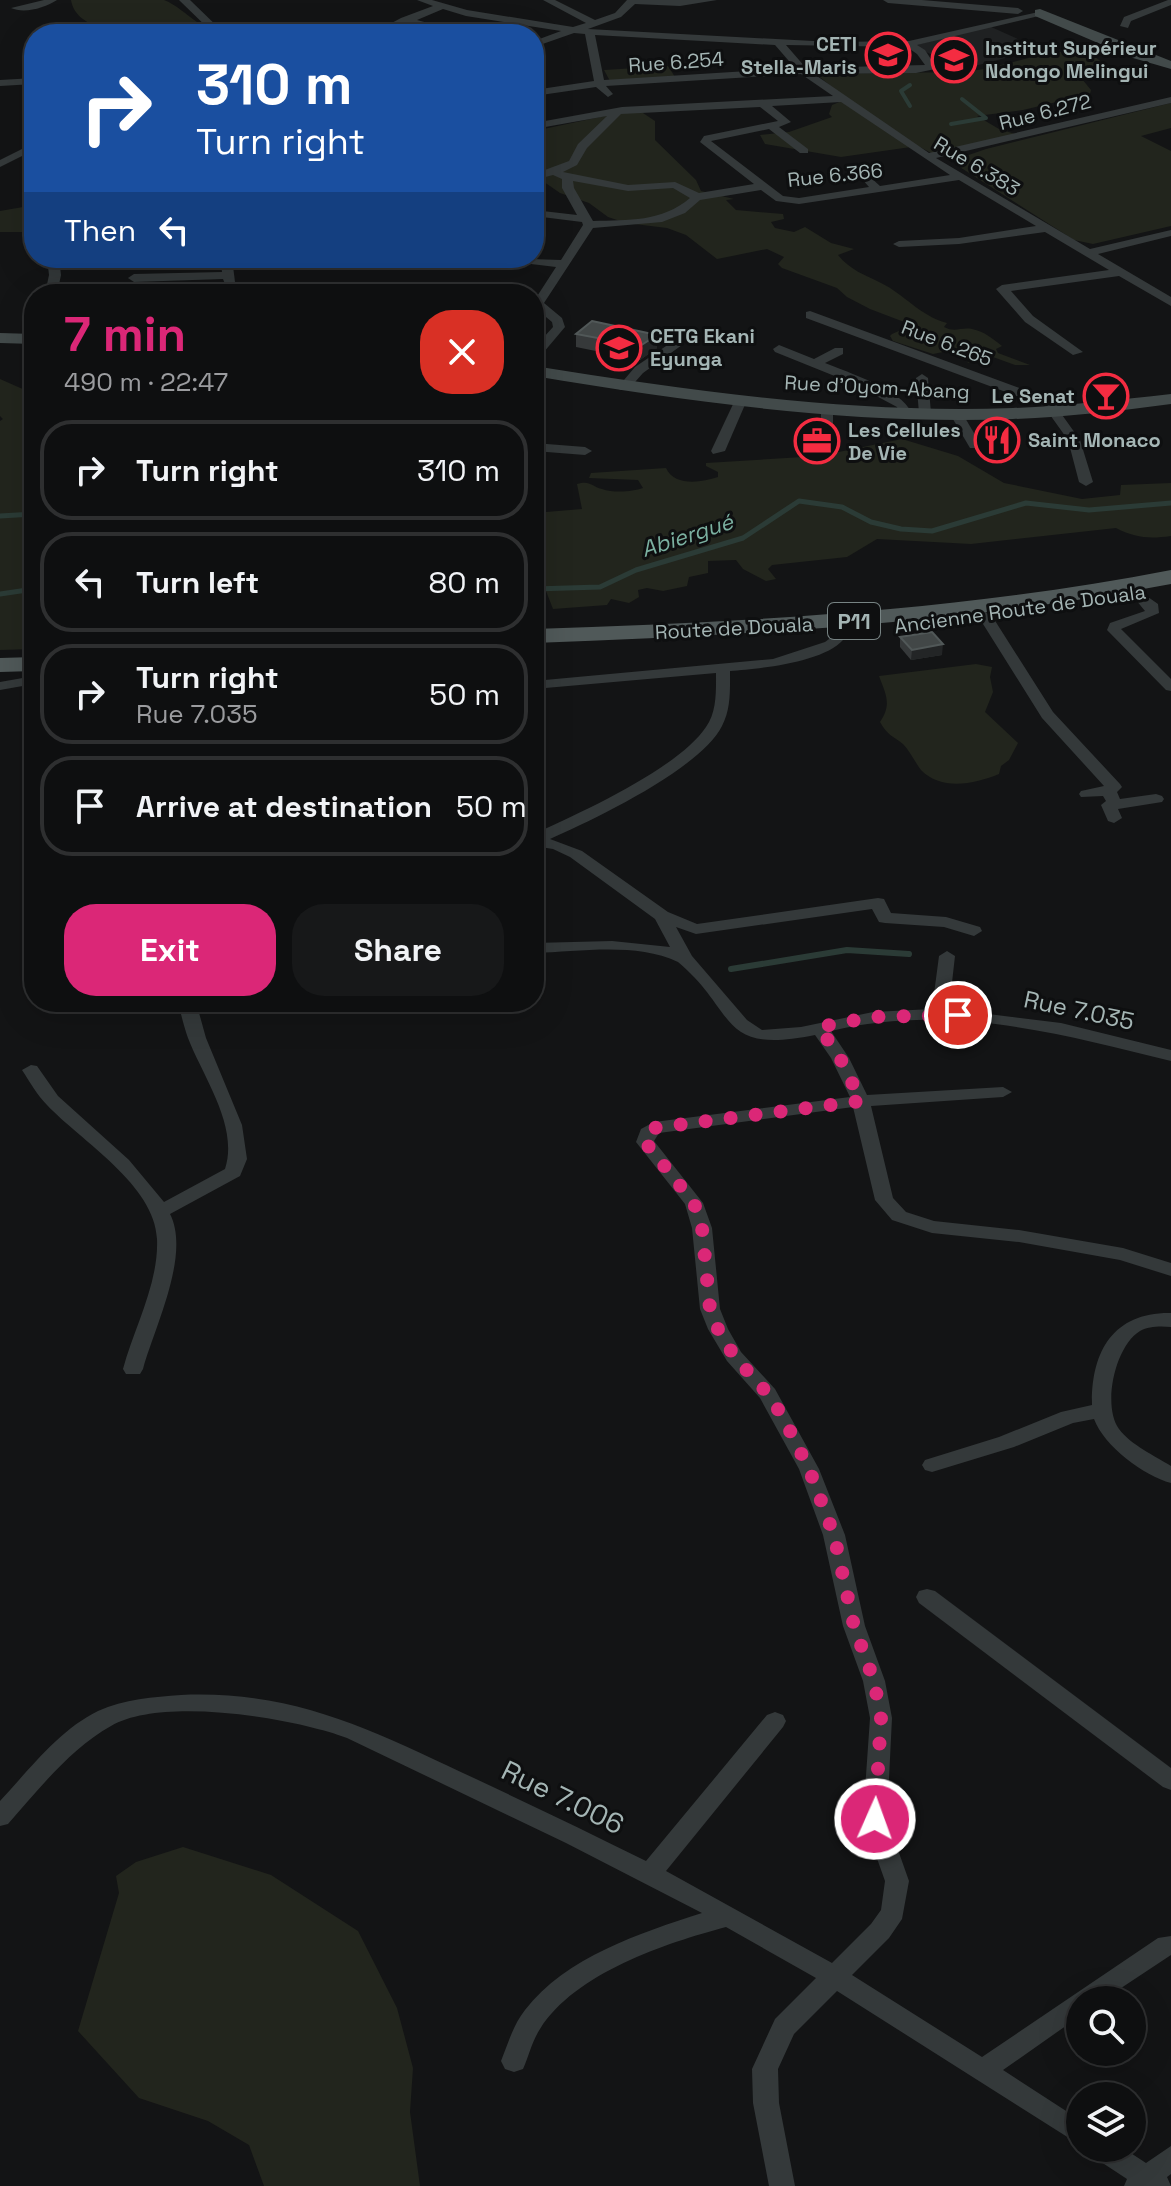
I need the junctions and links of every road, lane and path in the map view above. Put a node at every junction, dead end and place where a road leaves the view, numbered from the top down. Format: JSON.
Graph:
{"nodes":[{"id":1,"x":52,"y":0,"type":"edge"},
{"id":2,"x":184,"y":0,"type":"edge"},
{"id":3,"x":422,"y":0,"type":"edge"},
{"id":4,"x":548,"y":0,"type":"edge"},
{"id":5,"x":712,"y":0,"type":"edge"},
{"id":6,"x":888,"y":0,"type":"edge"},
{"id":7,"x":632,"y":1,"type":"edge"},
{"id":8,"x":1171,"y":2,"type":"edge"},
{"id":9,"x":440,"y":3,"type":"edge"},
{"id":10,"x":1062,"y":4,"type":"dead end"},
{"id":11,"x":16,"y":8,"type":"dead end"},
{"id":12,"x":1040,"y":13,"type":"junction"},
{"id":13,"x":404,"y":20,"type":"junction"},
{"id":14,"x":209,"y":24,"type":"edge"},
{"id":15,"x":396,"y":24,"type":"edge"},
{"id":16,"x":420,"y":24,"type":"edge"},
{"id":17,"x":543,"y":24,"type":"edge"},
{"id":18,"x":544,"y":24,"type":"edge"},
{"id":19,"x":1125,"y":26,"type":"dead end"},
{"id":20,"x":593,"y":28,"type":"junction"},
{"id":21,"x":577,"y":31,"type":"junction"},
{"id":22,"x":544,"y":41,"type":"edge"},
{"id":23,"x":779,"y":43,"type":"junction"},
{"id":24,"x":909,"y":44,"type":"junction"},
{"id":25,"x":1171,"y":65,"type":"edge"},
{"id":26,"x":803,"y":71,"type":"junction"},
{"id":27,"x":24,"y":82,"type":"edge"},
{"id":28,"x":0,"y":83,"type":"edge"},
{"id":29,"x":600,"y":85,"type":"junction"},
{"id":30,"x":544,"y":91,"type":"edge"},
{"id":31,"x":842,"y":99,"type":"junction"},
{"id":32,"x":1171,"y":100,"type":"edge"},
{"id":33,"x":763,"y":104,"type":"junction"},
{"id":34,"x":626,"y":109,"type":"junction"},
{"id":35,"x":1009,"y":123,"type":"dead end"},
{"id":36,"x":544,"y":124,"type":"edge"},
{"id":37,"x":773,"y":127,"type":"junction"},
{"id":38,"x":1029,"y":135,"type":"junction"},
{"id":39,"x":24,"y":151,"type":"edge"},
{"id":40,"x":804,"y":151,"type":"dead end"},
{"id":41,"x":927,"y":157,"type":"junction"},
{"id":42,"x":0,"y":164,"type":"edge"},
{"id":43,"x":859,"y":170,"type":"dead end"},
{"id":44,"x":544,"y":172,"type":"edge"},
{"id":45,"x":544,"y":173,"type":"edge"},
{"id":46,"x":567,"y":177,"type":"junction"},
{"id":47,"x":959,"y":177,"type":"junction"},
{"id":48,"x":763,"y":186,"type":"junction"},
{"id":49,"x":877,"y":189,"type":"junction"},
{"id":50,"x":697,"y":197,"type":"junction"},
{"id":51,"x":544,"y":215,"type":"edge"},
{"id":52,"x":588,"y":222,"type":"junction"},
{"id":53,"x":1047,"y":228,"type":"junction"},
{"id":54,"x":1171,"y":233,"type":"edge"},
{"id":55,"x":899,"y":244,"type":"dead end"},
{"id":56,"x":1086,"y":253,"type":"junction"},
{"id":57,"x":544,"y":262,"type":"edge"},
{"id":58,"x":566,"y":264,"type":"junction"},
{"id":59,"x":227,"y":268,"type":"edge"},
{"id":60,"x":1121,"y":272,"type":"junction"},
{"id":61,"x":227,"y":275,"type":"junction"},
{"id":62,"x":134,"y":278,"type":"dead end"},
{"id":63,"x":231,"y":284,"type":"edge"},
{"id":64,"x":1171,"y":286,"type":"edge"},
{"id":65,"x":1152,"y":290,"type":"junction"},
{"id":66,"x":544,"y":295,"type":"edge"},
{"id":67,"x":1171,"y":302,"type":"edge"},
{"id":68,"x":544,"y":309,"type":"edge"},
{"id":69,"x":810,"y":315,"type":"dead end"},
{"id":70,"x":24,"y":336,"type":"edge"},
{"id":71,"x":0,"y":338,"type":"edge"},
{"id":72,"x":544,"y":344,"type":"edge"},
{"id":73,"x":676,"y":345,"type":"dead end"},
{"id":74,"x":779,"y":349,"type":"dead end"},
{"id":75,"x":839,"y":351,"type":"dead end"},
{"id":76,"x":1077,"y":352,"type":"dead end"},
{"id":77,"x":815,"y":363,"type":"junction"},
{"id":78,"x":544,"y":373,"type":"edge"},
{"id":79,"x":922,"y":378,"type":"dead end"},
{"id":80,"x":624,"y":387,"type":"junction"},
{"id":81,"x":1171,"y":399,"type":"edge"},
{"id":82,"x":741,"y":400,"type":"junction"},
{"id":83,"x":827,"y":409,"type":"junction"},
{"id":84,"x":1062,"y":411,"type":"junction"},
{"id":85,"x":905,"y":412,"type":"junction"},
{"id":86,"x":925,"y":413,"type":"junction"},
{"id":87,"x":956,"y":414,"type":"junction"},
{"id":88,"x":827,"y":437,"type":"dead end"},
{"id":89,"x":975,"y":445,"type":"dead end"},
{"id":90,"x":544,"y":448,"type":"edge"},
{"id":91,"x":585,"y":451,"type":"dead end"},
{"id":92,"x":718,"y":451,"type":"dead end"},
{"id":93,"x":1086,"y":482,"type":"dead end"},
{"id":94,"x":1171,"y":577,"type":"edge"},
{"id":95,"x":1171,"y":587,"type":"edge"},
{"id":96,"x":1138,"y":594,"type":"junction"},
{"id":97,"x":985,"y":616,"type":"junction"},
{"id":98,"x":874,"y":624,"type":"junction"},
{"id":99,"x":835,"y":631,"type":"junction"},
{"id":100,"x":544,"y":636,"type":"edge"},
{"id":101,"x":544,"y":644,"type":"edge"},
{"id":102,"x":24,"y":656,"type":"edge"},
{"id":103,"x":0,"y":657,"type":"edge"},
{"id":104,"x":24,"y":664,"type":"edge"},
{"id":105,"x":0,"y":665,"type":"edge"},
{"id":106,"x":723,"y":669,"type":"junction"},
{"id":107,"x":24,"y":682,"type":"edge"},
{"id":108,"x":544,"y":684,"type":"edge"},
{"id":109,"x":0,"y":686,"type":"edge"},
{"id":110,"x":1171,"y":687,"type":"edge"},
{"id":111,"x":1087,"y":794,"type":"dead end"},
{"id":112,"x":1156,"y":799,"type":"dead end"},
{"id":113,"x":1111,"y":800,"type":"junction"},
{"id":114,"x":544,"y":839,"type":"edge"},
{"id":115,"x":544,"y":840,"type":"edge"},
{"id":116,"x":662,"y":916,"type":"junction"},
{"id":117,"x":974,"y":931,"type":"dead end"},
{"id":118,"x":544,"y":948,"type":"edge"},
{"id":119,"x":947,"y":956,"type":"dead end"},
{"id":120,"x":685,"y":959,"type":"junction"},
{"id":121,"x":190,"y":1012,"type":"edge"},
{"id":122,"x":940,"y":1014,"type":"junction"},
{"id":123,"x":819,"y":1027,"type":"junction"},
{"id":124,"x":1171,"y":1056,"type":"edge"},
{"id":125,"x":31,"y":1070,"type":"dead end"},
{"id":126,"x":1003,"y":1092,"type":"dead end"},
{"id":127,"x":861,"y":1101,"type":"junction"},
{"id":128,"x":162,"y":1211,"type":"junction"},
{"id":129,"x":1171,"y":1270,"type":"edge"},
{"id":130,"x":1171,"y":1320,"type":"edge"},
{"id":131,"x":133,"y":1369,"type":"dead end"},
{"id":132,"x":1101,"y":1412,"type":"junction"},
{"id":133,"x":932,"y":1465,"type":"dead end"},
{"id":134,"x":1171,"y":1476,"type":"edge"},
{"id":135,"x":927,"y":1597,"type":"dead end"},
{"id":136,"x":775,"y":1721,"type":"dead end"},
{"id":137,"x":1171,"y":1781,"type":"edge"},
{"id":138,"x":0,"y":1817,"type":"edge"},
{"id":139,"x":649,"y":1875,"type":"junction"},
{"id":140,"x":726,"y":1917,"type":"junction"},
{"id":141,"x":1167,"y":1945,"type":"dead end"},
{"id":142,"x":835,"y":1977,"type":"junction"},
{"id":143,"x":1105,"y":1986,"type":"edge"},
{"id":144,"x":1066,"y":2012,"type":"edge"},
{"id":145,"x":514,"y":2061,"type":"dead end"},
{"id":146,"x":982,"y":2071,"type":"junction"},
{"id":147,"x":1066,"y":2125,"type":"edge"},
{"id":148,"x":1171,"y":2158,"type":"edge"},
{"id":149,"x":1119,"y":2162,"type":"edge"},
{"id":150,"x":1147,"y":2183,"type":"edge"},
{"id":151,"x":782,"y":2186,"type":"edge"}],
"edges":[{"from":1,"to":11,"type":"street"},
{"from":2,"to":14,"type":"street"},
{"from":3,"to":9,"type":"street"},
{"from":4,"to":20,"type":"street"},
{"from":5,"to":7,"type":"street"},
{"from":6,"to":12,"type":"street"},
{"from":7,"to":20,"type":"street"},
{"from":8,"to":19,"type":"street"},
{"from":9,"to":13,"type":"street"},
{"from":9,"to":17,"type":"street"},
{"from":10,"to":12,"type":"main road"},
{"from":12,"to":24,"type":"street"},
{"from":12,"to":25,"type":"main road"},
{"from":13,"to":15,"type":"street"},
{"from":13,"to":16,"type":"street"},
{"from":18,"to":21,"type":"street"},
{"from":20,"to":21,"type":"street"},
{"from":20,"to":23,"type":"street"},
{"from":20,"to":29,"type":"street"},
{"from":21,"to":22,"type":"street"},
{"from":23,"to":24,"type":"street"},
{"from":23,"to":26,"type":"street","name":"Rue 6.383"},
{"from":24,"to":26,"type":"street","name":"Rue 6.254"},
{"from":26,"to":29,"type":"street","name":"Rue 6.254"},
{"from":26,"to":31,"type":"street","name":"Rue 6.383"},
{"from":27,"to":28,"type":"street"},
{"from":29,"to":30,"type":"street","name":"Rue 6.254"},
{"from":29,"to":34,"type":"street"},
{"from":31,"to":33,"type":"street"},
{"from":31,"to":41,"type":"street","name":"Rue 6.383"},
{"from":32,"to":38,"type":"street","name":"Rue 6.272"},
{"from":33,"to":34,"type":"street"},
{"from":33,"to":37,"type":"street"},
{"from":34,"to":36,"type":"street"},
{"from":34,"to":44,"type":"street"},
{"from":35,"to":38,"type":"street"},
{"from":37,"to":40,"type":"street"},
{"from":37,"to":48,"type":"street","name":"Rue 6.366"},
{"from":38,"to":41,"type":"street","name":"Rue 6.272"},
{"from":39,"to":42,"type":"street"},
{"from":41,"to":47,"type":"street","name":"Rue 6.383"},
{"from":43,"to":49,"type":"street"},
{"from":45,"to":46,"type":"street"},
{"from":46,"to":50,"type":"street"},
{"from":46,"to":52,"type":"street"},
{"from":47,"to":49,"type":"street","name":"Rue 6.366"},
{"from":47,"to":53,"type":"street","name":"Rue 6.383"},
{"from":48,"to":49,"type":"street","name":"Rue 6.366"},
{"from":48,"to":50,"type":"street"},
{"from":50,"to":52,"type":"street"},
{"from":51,"to":52,"type":"street"},
{"from":52,"to":58,"type":"street"},
{"from":53,"to":55,"type":"street"},
{"from":53,"to":56,"type":"street","name":"Rue 6.383"},
{"from":54,"to":56,"type":"street"},
{"from":56,"to":60,"type":"street","name":"Rue 6.383"},
{"from":57,"to":58,"type":"street"},
{"from":58,"to":66,"type":"street"},
{"from":59,"to":61,"type":"street"},
{"from":60,"to":65,"type":"street","name":"Rue 6.383"},
{"from":60,"to":76,"type":"street"},
{"from":61,"to":62,"type":"street"},
{"from":61,"to":63,"type":"street"},
{"from":64,"to":65,"type":"street"},
{"from":65,"to":67,"type":"street","name":"Rue 6.383"},
{"from":68,"to":72,"type":"street"},
{"from":69,"to":84,"type":"street","name":"Rue 6.265"},
{"from":70,"to":71,"type":"main road"},
{"from":73,"to":80,"type":"street"},
{"from":74,"to":77,"type":"street"},
{"from":75,"to":77,"type":"street"},
{"from":77,"to":85,"type":"street"},
{"from":78,"to":80,"type":"main road","name":"Rue d'Oyom-Abang"},
{"from":79,"to":86,"type":"street"},
{"from":80,"to":82,"type":"main road","name":"Rue d'Oyom-Abang"},
{"from":81,"to":84,"type":"main road","name":"Rue d'Oyom-Abang"},
{"from":82,"to":83,"type":"main road","name":"Rue d'Oyom-Abang"},
{"from":82,"to":92,"type":"street"},
{"from":83,"to":85,"type":"main road","name":"Rue d'Oyom-Abang"},
{"from":83,"to":88,"type":"street"},
{"from":84,"to":87,"type":"main road","name":"Rue d'Oyom-Abang"},
{"from":84,"to":93,"type":"street"},
{"from":85,"to":86,"type":"main road","name":"Rue d'Oyom-Abang"},
{"from":86,"to":87,"type":"main road","name":"Rue d'Oyom-Abang"},
{"from":87,"to":89,"type":"street"},
{"from":90,"to":91,"type":"street"},
{"from":94,"to":98,"type":"main road","name":"Route de Douala","number":"P11"},
{"from":95,"to":96,"type":"main road","name":"Ancienne Route de Douala","number":"P11"},
{"from":96,"to":97,"type":"main road","name":"Ancienne Route de Douala","number":"P11"},
{"from":96,"to":110,"type":"street"},
{"from":97,"to":98,"type":"main road","name":"Ancienne Route de Douala","number":"P11"},
{"from":97,"to":113,"type":"street"},
{"from":98,"to":99,"type":"main road","name":"Ancienne Route de Douala","number":"P11"},
{"from":98,"to":100,"type":"main road","name":"Route de Douala","number":"P11"},
{"from":99,"to":101,"type":"main road","name":"Ancienne Route de Douala","number":"P11"},
{"from":99,"to":106,"type":"street"},
{"from":102,"to":103,"type":"main road"},
{"from":104,"to":105,"type":"main road"},
{"from":106,"to":108,"type":"street"},
{"from":106,"to":114,"type":"street"},
{"from":107,"to":109,"type":"street"},
{"from":111,"to":113,"type":"street"},
{"from":112,"to":113,"type":"street"},
{"from":115,"to":116,"type":"street"},
{"from":116,"to":117,"type":"street"},
{"from":116,"to":120,"type":"street"},
{"from":118,"to":120,"type":"street"},
{"from":119,"to":122,"type":"street"},
{"from":120,"to":123,"type":"street","name":"Rue 7.035"},
{"from":121,"to":128,"type":"street"},
{"from":122,"to":123,"type":"street","name":"Rue 7.035"},
{"from":122,"to":124,"type":"street","name":"Rue 7.035"},
{"from":123,"to":127,"type":"street"},
{"from":125,"to":128,"type":"street"},
{"from":126,"to":127,"type":"street"},
{"from":127,"to":129,"type":"street"},
{"from":127,"to":142,"type":"street"},
{"from":128,"to":131,"type":"street"},
{"from":130,"to":132,"type":"street"},
{"from":132,"to":133,"type":"street"},
{"from":132,"to":134,"type":"street"},
{"from":135,"to":137,"type":"street"},
{"from":136,"to":139,"type":"street"},
{"from":138,"to":139,"type":"street","name":"Rue 7.006"},
{"from":139,"to":140,"type":"street","name":"Rue 7.006"},
{"from":140,"to":142,"type":"street","name":"Rue 7.006"},
{"from":140,"to":145,"type":"street"},
{"from":141,"to":143,"type":"street"},
{"from":142,"to":146,"type":"street","name":"Rue 7.006"},
{"from":142,"to":151,"type":"street"},
{"from":144,"to":146,"type":"street"},
{"from":146,"to":147,"type":"street","name":"Rue 7.006"},
{"from":148,"to":150,"type":"street"},
{"from":149,"to":150,"type":"street"}]}
